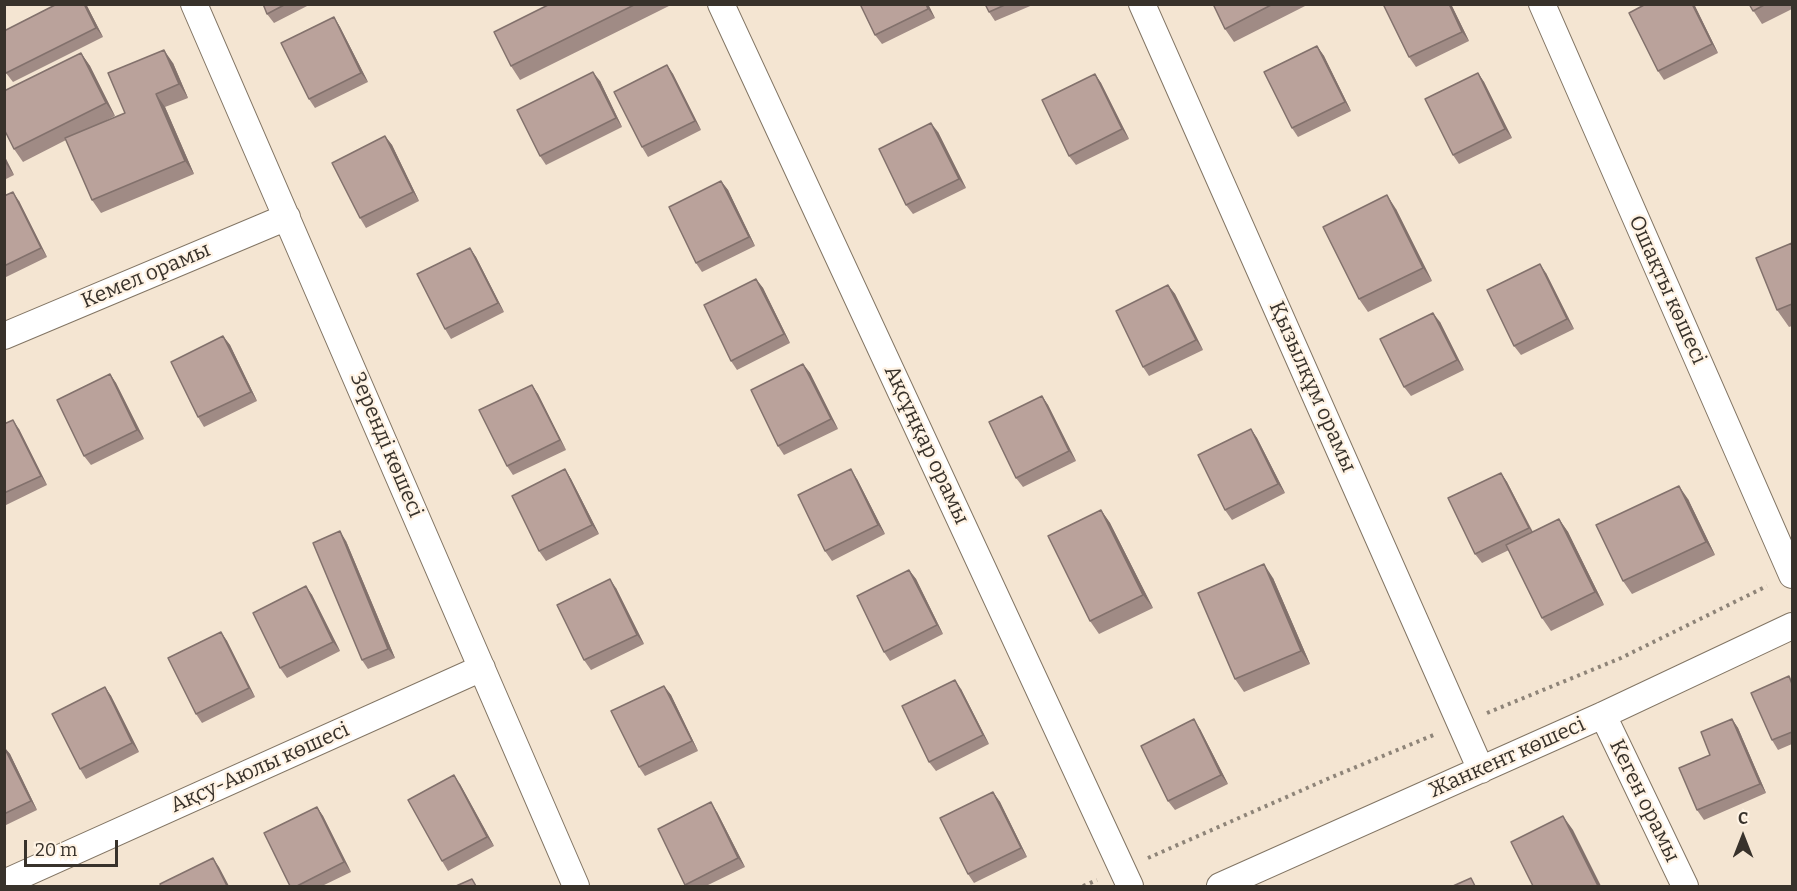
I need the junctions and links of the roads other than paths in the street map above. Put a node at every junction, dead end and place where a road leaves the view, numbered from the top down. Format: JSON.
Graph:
{"nodes":[{"id":1,"x":194,"y":4,"type":"edge"},
{"id":2,"x":722,"y":4,"type":"edge"},
{"id":3,"x":1142,"y":4,"type":"edge"},
{"id":4,"x":1542,"y":4,"type":"edge"},
{"id":5,"x":287,"y":217,"type":"junction"},
{"id":6,"x":4,"y":336,"type":"edge"},
{"id":7,"x":1792,"y":575,"type":"edge"},
{"id":8,"x":1792,"y":626,"type":"edge"},
{"id":9,"x":482,"y":668,"type":"junction"},
{"id":10,"x":1603,"y":715,"type":"junction"},
{"id":11,"x":1481,"y":770,"type":"junction"},
{"id":12,"x":4,"y":883,"type":"edge"},
{"id":13,"x":576,"y":886,"type":"edge"},
{"id":14,"x":1130,"y":886,"type":"edge"},
{"id":15,"x":1220,"y":886,"type":"edge"},
{"id":16,"x":1685,"y":886,"type":"edge"}],
"edges":[{"from":1,"to":5,"type":"street","name":"Зеренді көшесі"},
{"from":2,"to":14,"type":"street","name":"Ақсұңқар орамы"},
{"from":3,"to":11,"type":"street","name":"Қызылқұм орамы"},
{"from":4,"to":7,"type":"street","name":"Ошақты көшесі"},
{"from":5,"to":6,"type":"street","name":"Кемел орамы"},
{"from":5,"to":9,"type":"street","name":"Зеренді көшесі"},
{"from":8,"to":10,"type":"street","name":"Жанкент көшесі"},
{"from":9,"to":12,"type":"street","name":"Ақсу-Аюлы көшесі"},
{"from":9,"to":13,"type":"street","name":"Зеренді көшесі"},
{"from":10,"to":11,"type":"street","name":"Жанкент көшесі"},
{"from":10,"to":16,"type":"street","name":"Кеген орамы"},
{"from":11,"to":15,"type":"street","name":"Жанкент көшесі"}]}
